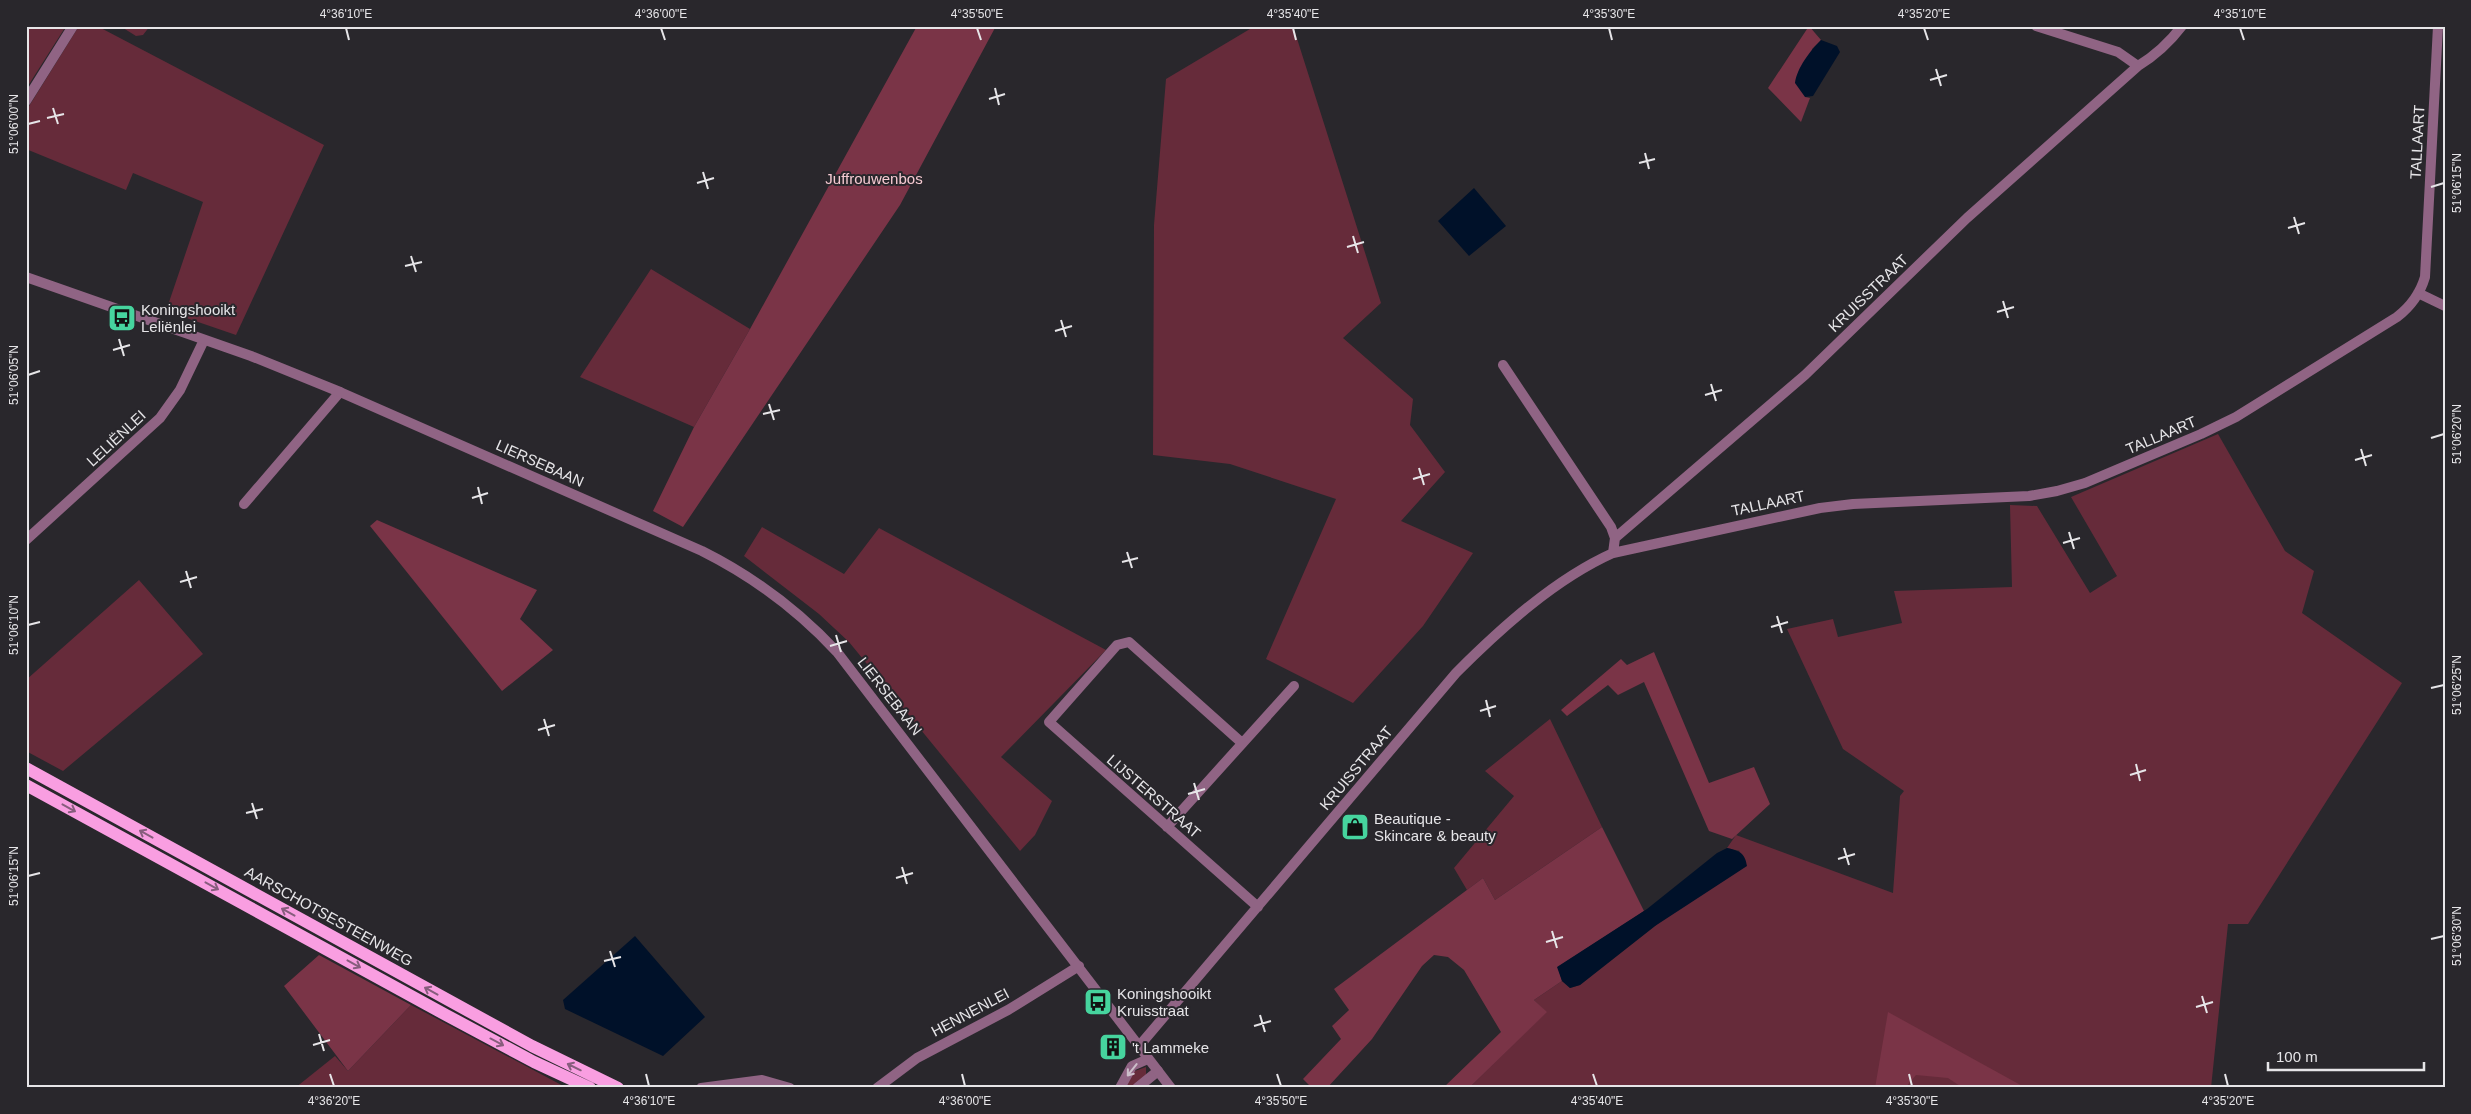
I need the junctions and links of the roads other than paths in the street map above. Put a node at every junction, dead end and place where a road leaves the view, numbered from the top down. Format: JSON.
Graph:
{"nodes":[{"id":1,"x":73,"y":26,"type":"edge"},
{"id":2,"x":2036,"y":26,"type":"edge"},
{"id":3,"x":2182,"y":26,"type":"edge"},
{"id":4,"x":2438,"y":26,"type":"edge"},
{"id":5,"x":2138,"y":66,"type":"junction"},
{"id":6,"x":26,"y":100,"type":"edge"},
{"id":7,"x":26,"y":277,"type":"edge"},
{"id":8,"x":2418,"y":293,"type":"junction"},
{"id":9,"x":2445,"y":306,"type":"edge"},
{"id":10,"x":204,"y":340,"type":"junction"},
{"id":11,"x":1504,"y":365,"type":"dead end"},
{"id":12,"x":340,"y":392,"type":"junction"},
{"id":13,"x":244,"y":504,"type":"dead end"},
{"id":14,"x":1615,"y":538,"type":"junction"},
{"id":15,"x":26,"y":540,"type":"edge"},
{"id":16,"x":1614,"y":554,"type":"junction"},
{"id":17,"x":1294,"y":686,"type":"dead end"},
{"id":18,"x":1242,"y":743,"type":"junction"},
{"id":19,"x":26,"y":768,"type":"edge"},
{"id":20,"x":26,"y":785,"type":"edge"},
{"id":21,"x":1167,"y":827,"type":"junction"},
{"id":22,"x":1258,"y":907,"type":"junction"},
{"id":23,"x":1079,"y":966,"type":"junction"},
{"id":24,"x":1140,"y":1045,"type":"junction"},
{"id":25,"x":1148,"y":1059,"type":"junction"},
{"id":26,"x":1158,"y":1071,"type":"junction"},
{"id":27,"x":590,"y":1088,"type":"edge"},
{"id":28,"x":618,"y":1088,"type":"edge"},
{"id":29,"x":701,"y":1088,"type":"edge"},
{"id":30,"x":790,"y":1088,"type":"edge"},
{"id":31,"x":877,"y":1088,"type":"edge"},
{"id":32,"x":1120,"y":1088,"type":"edge"},
{"id":33,"x":1137,"y":1088,"type":"edge"},
{"id":34,"x":1171,"y":1088,"type":"edge"}],
"edges":[{"from":1,"to":6,"type":"street"},
{"from":2,"to":5,"type":"street"},
{"from":3,"to":5,"type":"street","name":"KRUISSTRAAT"},
{"from":4,"to":8,"type":"street","name":"TALLAART"},
{"from":5,"to":14,"type":"street","name":"KRUISSTRAAT"},
{"from":7,"to":10,"type":"street","name":"LIERSEBAAN"},
{"from":8,"to":9,"type":"street"},
{"from":8,"to":16,"type":"street","name":"TALLAART"},
{"from":10,"to":12,"type":"street","name":"LIERSEBAAN"},
{"from":10,"to":15,"type":"street","name":"LELIËNLEI"},
{"from":11,"to":14,"type":"street"},
{"from":12,"to":13,"type":"street"},
{"from":12,"to":23,"type":"street","name":"LIERSEBAAN"},
{"from":14,"to":16,"type":"street"},
{"from":16,"to":22,"type":"street","name":"KRUISSTRAAT"},
{"from":17,"to":18,"type":"street"},
{"from":18,"to":21,"type":"street"},
{"from":18,"to":21,"type":"street","name":"LIJSTERSTRAAT"},
{"from":28,"to":19,"type":"main road","name":"AARSCHOTSESTEENWEG","one_way":true},
{"from":20,"to":27,"type":"main road","name":"AARSCHOTSESTEENWEG","one_way":true},
{"from":21,"to":22,"type":"street","name":"LIJSTERSTRAAT"},
{"from":22,"to":24,"type":"street","name":"KRUISSTRAAT"},
{"from":23,"to":24,"type":"street","name":"LIERSEBAAN"},
{"from":23,"to":31,"type":"street","name":"HENNENLEI"},
{"from":24,"to":25,"type":"street","name":"LIERSEBAAN"},
{"from":25,"to":26,"type":"street","name":"LIERSEBAAN"},
{"from":25,"to":32,"type":"street","one_way":true},
{"from":26,"to":33,"type":"street"},
{"from":26,"to":34,"type":"street","name":"LIERSEBAAN"},
{"from":29,"to":30,"type":"street"}]}
